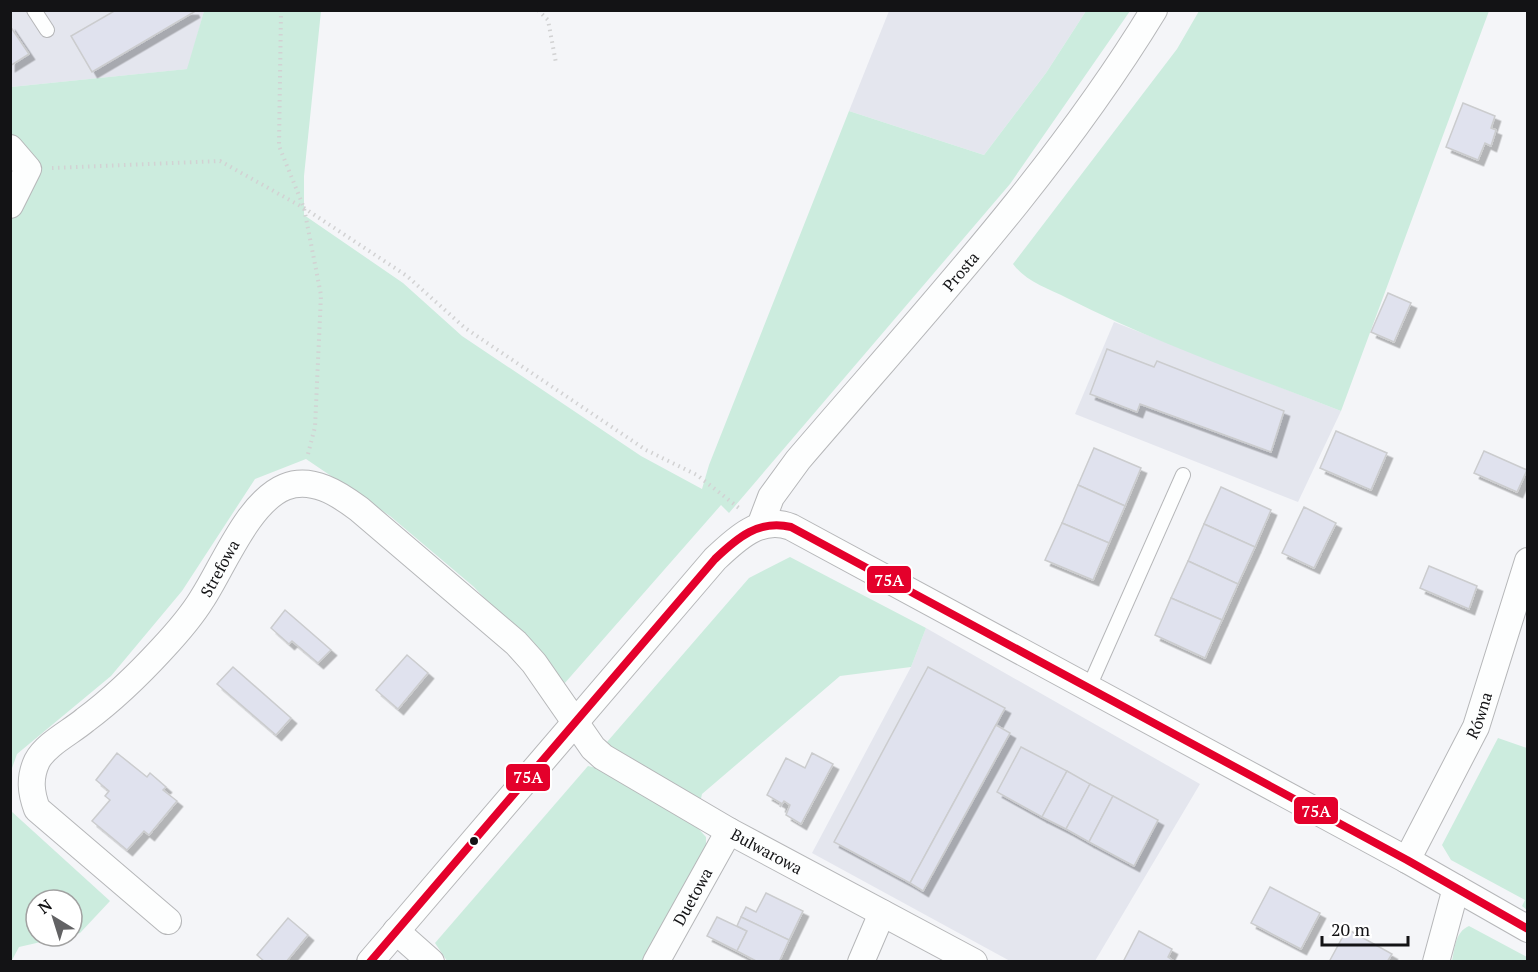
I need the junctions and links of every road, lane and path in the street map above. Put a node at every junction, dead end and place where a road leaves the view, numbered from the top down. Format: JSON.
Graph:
{"nodes":[{"id":1,"x":34,"y":10,"type":"edge"},
{"id":2,"x":281,"y":10,"type":"edge"},
{"id":3,"x":538,"y":10,"type":"edge"},
{"id":4,"x":1154,"y":10,"type":"edge"},
{"id":5,"x":47,"y":30,"type":"dead end"},
{"id":6,"x":556,"y":63,"type":"dead end"},
{"id":7,"x":10,"y":148,"type":"edge"},
{"id":8,"x":28,"y":169,"type":"junction"},
{"id":9,"x":10,"y":205,"type":"edge"},
{"id":10,"x":304,"y":208,"type":"junction"},
{"id":11,"x":1183,"y":475,"type":"dead end"},
{"id":12,"x":302,"y":484,"type":"junction"},
{"id":13,"x":760,"y":526,"type":"junction"},
{"id":14,"x":1527,"y":561,"type":"edge"},
{"id":15,"x":1089,"y":687,"type":"junction"},
{"id":16,"x":576,"y":722,"type":"junction"},
{"id":17,"x":729,"y":831,"type":"junction"},
{"id":18,"x":1407,"y":860,"type":"junction"},
{"id":19,"x":1456,"y":888,"type":"junction"},
{"id":20,"x":882,"y":913,"type":"junction"},
{"id":21,"x":168,"y":921,"type":"dead end"},
{"id":22,"x":1527,"y":929,"type":"edge"},
{"id":23,"x":396,"y":931,"type":"junction"},
{"id":24,"x":370,"y":962,"type":"edge"},
{"id":25,"x":431,"y":962,"type":"edge"},
{"id":26,"x":656,"y":962,"type":"edge"},
{"id":27,"x":861,"y":962,"type":"edge"},
{"id":28,"x":974,"y":962,"type":"edge"},
{"id":29,"x":1436,"y":962,"type":"edge"}],
"edges":[{"from":1,"to":5,"type":"lane"},
{"from":2,"to":10,"type":"path"},
{"from":3,"to":6,"type":"path"},
{"from":4,"to":13,"type":"street","name":"Prosta"},
{"from":7,"to":8,"type":"street"},
{"from":8,"to":9,"type":"street"},
{"from":8,"to":10,"type":"path"},
{"from":10,"to":12,"type":"path"},
{"from":10,"to":13,"type":"path"},
{"from":11,"to":15,"type":"lane"},
{"from":12,"to":16,"type":"street"},
{"from":12,"to":21,"type":"street","name":"Strefowa"},
{"from":13,"to":15,"type":"street"},
{"from":13,"to":16,"type":"street"},
{"from":14,"to":18,"type":"street","name":"Równa"},
{"from":15,"to":18,"type":"street"},
{"from":16,"to":17,"type":"street","name":"Bulwarowa"},
{"from":16,"to":23,"type":"street"},
{"from":17,"to":20,"type":"street","name":"Bulwarowa"},
{"from":17,"to":26,"type":"street","name":"Duetowa"},
{"from":18,"to":19,"type":"street"},
{"from":19,"to":22,"type":"street"},
{"from":19,"to":29,"type":"street"},
{"from":20,"to":27,"type":"street"},
{"from":20,"to":28,"type":"street","name":"Bulwarowa"},
{"from":23,"to":24,"type":"street"},
{"from":23,"to":25,"type":"street"}]}
